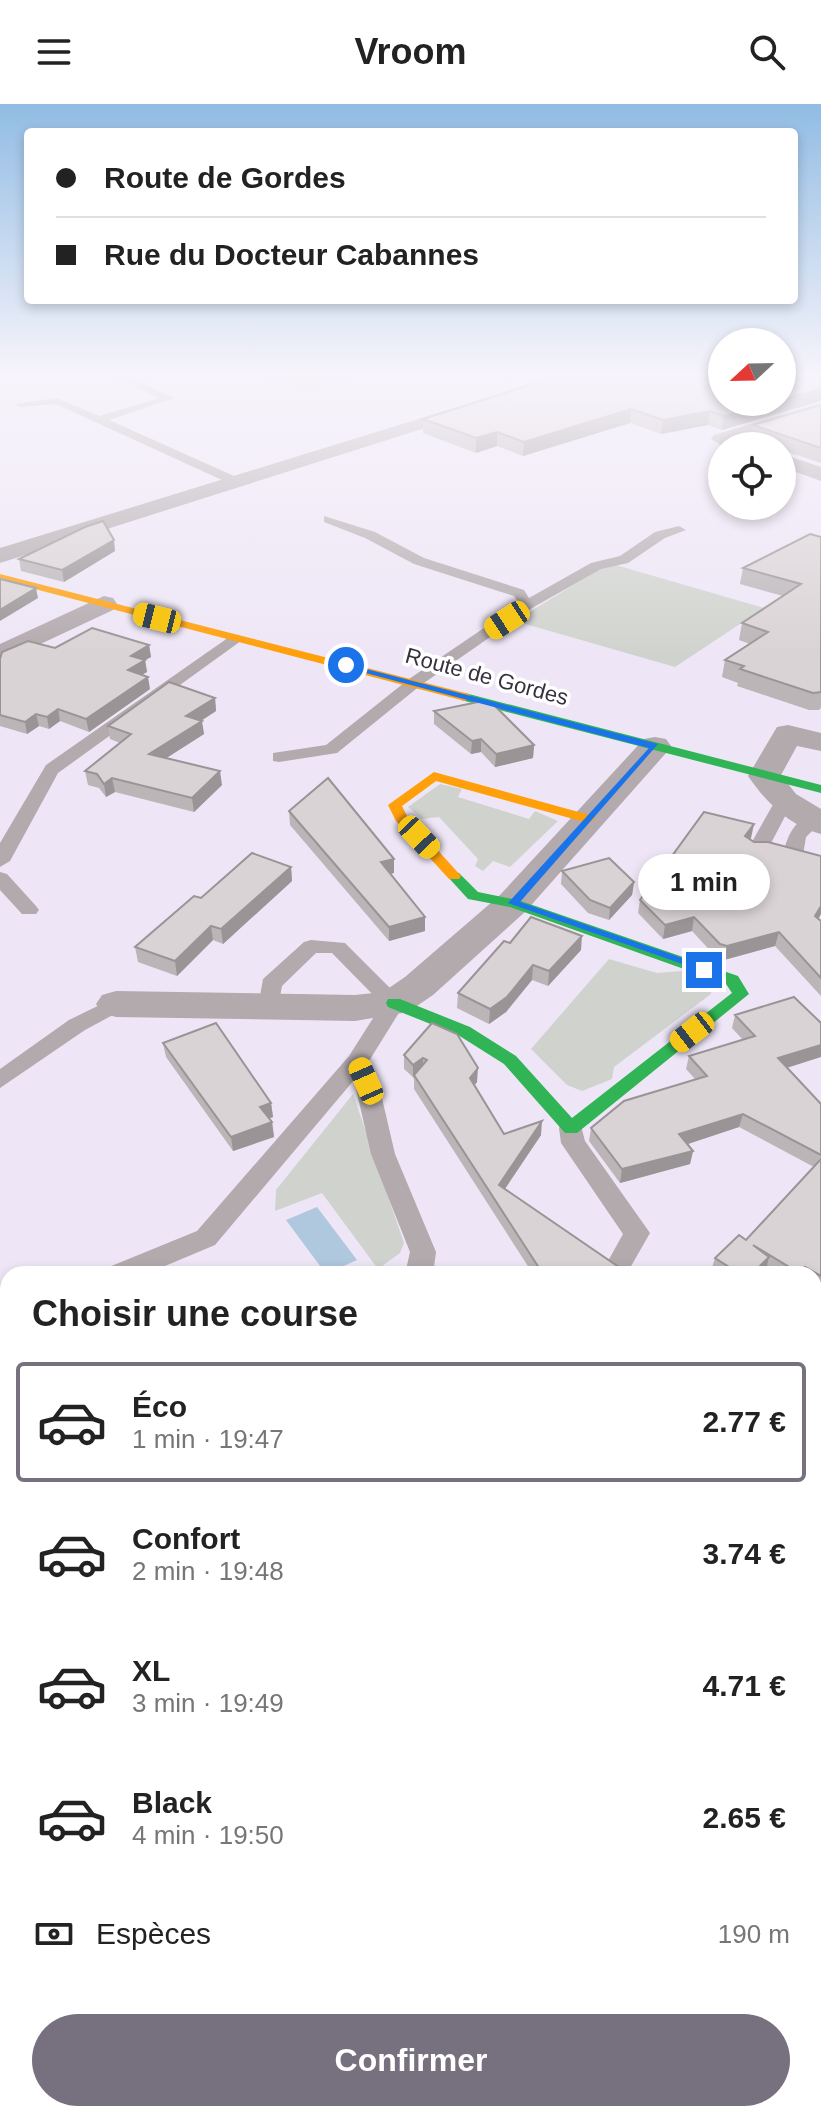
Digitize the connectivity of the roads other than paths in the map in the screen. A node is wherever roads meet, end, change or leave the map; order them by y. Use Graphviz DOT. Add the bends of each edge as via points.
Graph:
graph roads {
  1 [pos="203,466"];
  2 [pos="293,466"];
  3 [pos="799,466"];
  4 [pos="821,474"];
  5 [pos="239,483"];
  6 [pos="329,519"];
  7 [pos="679,530"];
  8 [pos="0,556"];
  9 [pos="0,577"];
  10 [pos="104,604"];
  11 [pos="527,605"];
  12 [pos="237,638"];
  13 [pos="0,655"];
  14 [pos="415,682"];
  15 [pos="821,742"];
  16 [pos="655,746"];
  17 [pos="279,757"];
  18 [pos="774,788"];
  19 [pos="819,802"];
  20 [pos="588,819"];
  21 [pos="758,849"];
  22 [pos="793,855"];
  23 [pos="0,861"];
  24 [pos="0,878"];
  25 [pos="513,903"];
  26 [pos="29,910"];
  27 [pos="394,1003"];
  28 [pos="116,1004"];
  29 [pos="269,1007"];
  30 [pos="357,1061"];
  31 [pos="0,1080"];
  32 [pos="571,1128"];
  33 [pos="621,1261"];
  34 [pos="138,1266"];
  35 [pos="420,1266"];
  1 -- 5 [label="lane"];
  2 -- 5 [label="street"];
  3 -- 4 [label="street"];
  5 -- 8 [label="street"];
  6 -- 11 [label="lane" via="419,561 519,593"];
  7 -- 11 [label="lane" via="660,535 623,560 596,566"];
  9 -- 10 [label="street, Route de Gordes"];
  10 -- 12 [label="street, Route de Gordes"];
  10 -- 13 [label="street"];
  11 -- 14 [label="lane"];
  12 -- 14 [label="street, Route de Gordes"];
  12 -- 23 [label="lane" via="52,769"];
  14 -- 16 [label="street, Route de Gordes"];
  14 -- 17 [label="lane" via="331,749"];
  15 -- 18 [label="street" via="788,734"];
  16 -- 18 [label="street, Route de Gordes"];
  16 -- 20 [label="street"];
  18 -- 19 [label="street"];
  18 -- 21 [label="lane"];
  19 -- 22 [label="lane" via="797,835"];
  20 -- 25 [label="street"];
  20 -- 25 [label="street" via="434,776 395,805 473,896"];
  24 -- 26 [label="lane"];
  25 -- 27 [label="street"];
  25 -- 32 [label="street" via="732,980 741,994"];
  27 -- 29 [label="street"];
  27 -- 29 [label="lane" via="338,947 311,946 271,984"];
  27 -- 30 [label="lane"];
  27 -- 32 [label="street" via="464,1031 510,1060"];
  28 -- 29 [label="street"];
  28 -- 31 [label="lane"];
  30 -- 34 [label="lane" via="206,1238"];
  30 -- 35 [label="lane" via="383,1154 423,1252"];
  32 -- 33 [label="lane" via="573,1143 637,1233"];
}
